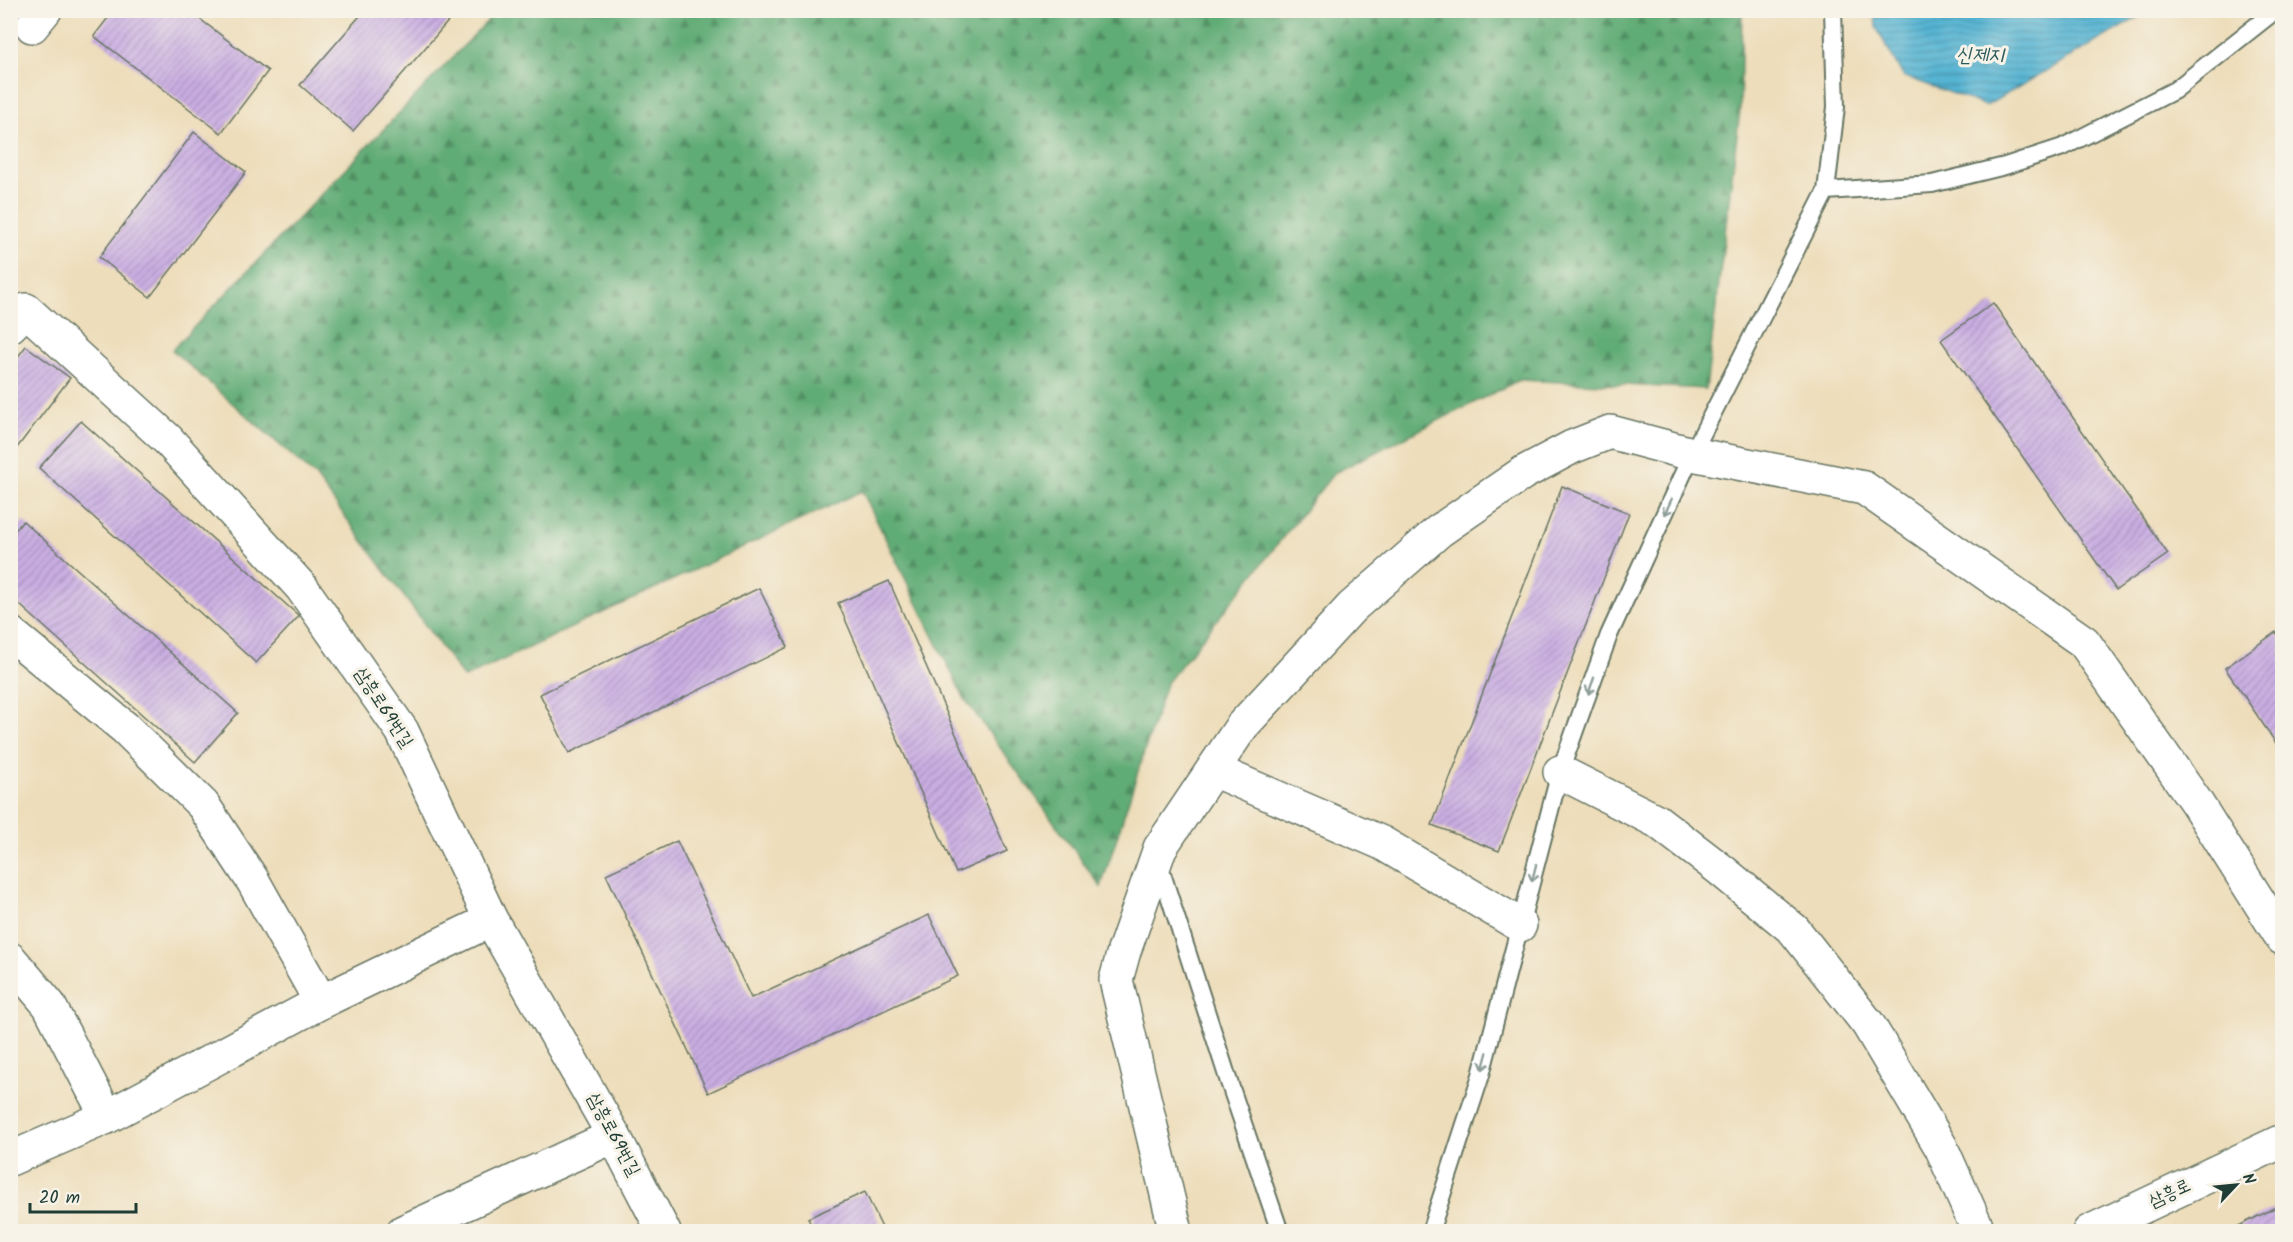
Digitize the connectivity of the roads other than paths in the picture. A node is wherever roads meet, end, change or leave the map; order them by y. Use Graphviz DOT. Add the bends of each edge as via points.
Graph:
graph roads {
  1 [pos="1833,10"];
  2 [pos="2276,10"];
  3 [pos="1826,191"];
  4 [pos="10,326"];
  5 [pos="1692,454"];
  6 [pos="10,633"];
  7 [pos="1213,770"];
  8 [pos="1560,772"];
  9 [pos="1157,858"];
  10 [pos="491,920"];
  11 [pos="1520,925"];
  12 [pos="2283,938"];
  13 [pos="10,959"];
  14 [pos="321,1002"];
  15 [pos="107,1117"];
  16 [pos="614,1136"];
  17 [pos="2283,1141"];
  18 [pos="10,1159"];
  19 [pos="403,1232"];
  20 [pos="664,1232"];
  21 [pos="1176,1232"];
  22 [pos="1280,1232"];
  23 [pos="1430,1232"];
  24 [pos="1979,1232"];
  25 [pos="2090,1232"];
  1 -- 3 [label="lane" via="1836,107"];
  2 -- 3 [label="lane" via="2175,90 2063,147 1932,184"];
  3 -- 5 [label="lane"];
  4 -- 10 [label="street, 삼흥로69번길" via="26,310 168,440 302,588 402,731"];
  5 -- 7 [label="street" via="1610,432 1523,473 1438,531 1352,607 1242,726"];
  5 -- 8 [label="lane, one-way" via="1609,634"];
  5 -- 12 [label="street" via="1864,488 2084,642 2196,802"];
  6 -- 14 [label="street" via="125,728 203,805 253,881"];
  7 -- 9 [label="street"];
  7 -- 11 [label="street" via="1382,843"];
  8 -- 11 [label="lane, one-way"];
  8 -- 24 [label="street" via="1657,821 1794,930 1868,1024 1941,1147"];
  9 -- 21 [label="street" via="1116,980"];
  9 -- 22 [label="lane"];
  10 -- 14 [label="street"];
  10 -- 16 [label="street, 삼흥로69번길"];
  11 -- 23 [label="lane, one-way" via="1481,1075"];
  13 -- 15 [label="street" via="49,1005"];
  14 -- 15 [label="street"];
  15 -- 18 [label="street"];
  16 -- 19 [label="street"];
  16 -- 20 [label="street, 삼흥로69번길"];
  17 -- 25 [label="street, 삼흥로"];
}
